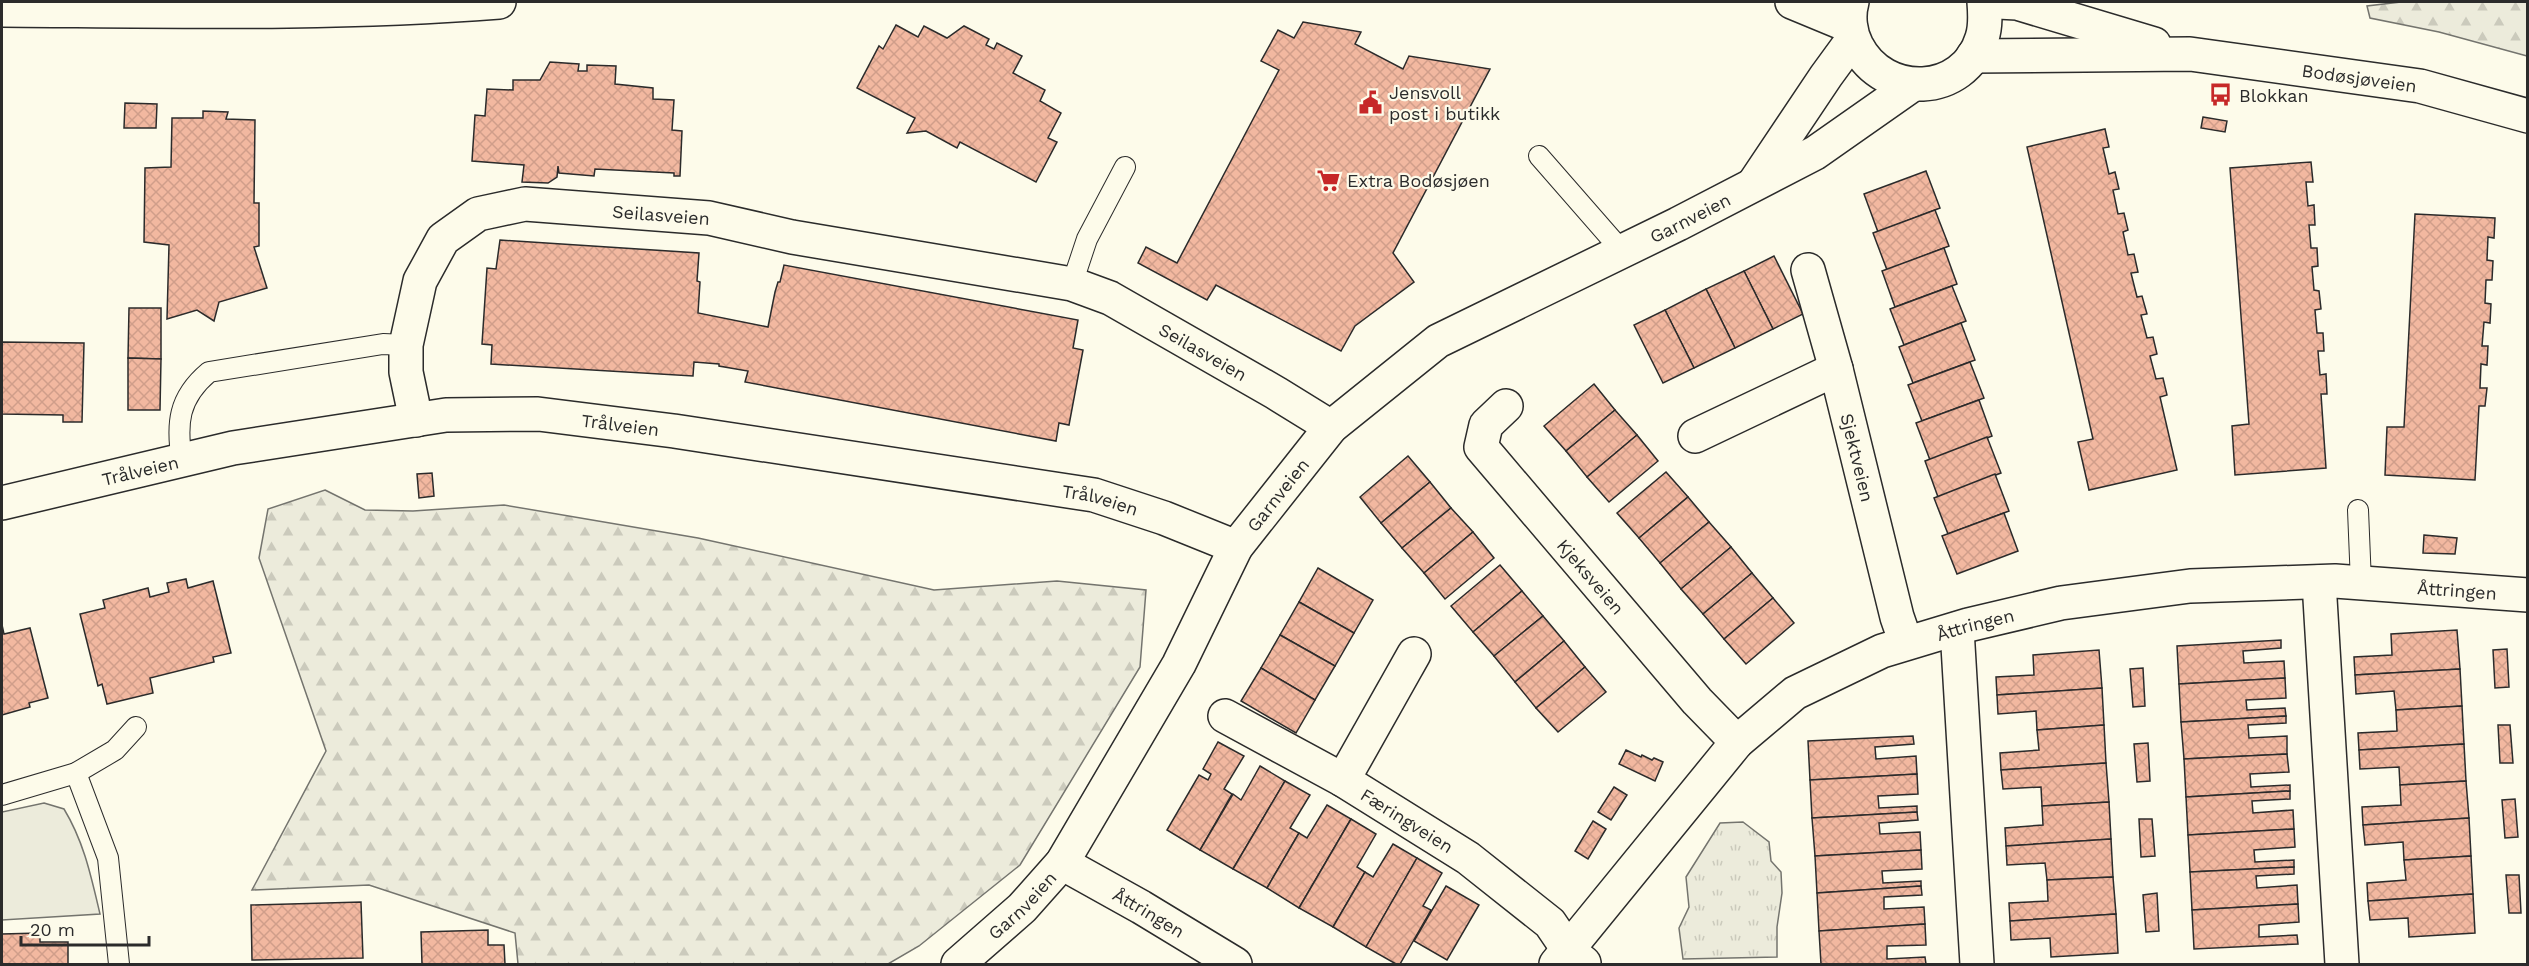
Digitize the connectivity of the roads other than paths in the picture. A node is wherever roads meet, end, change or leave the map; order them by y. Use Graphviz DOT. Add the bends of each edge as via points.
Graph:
graph roads {
  1 [pos="499,2"];
  2 [pos="1792,2"];
  3 [pos="1984,2"];
  4 [pos="1998,2"];
  5 [pos="2,10"];
  6 [pos="1852,22"];
  7 [pos="2190,54"];
  8 [pos="1973,56"];
  9 [pos="1912,85"];
  10 [pos="2528,116"];
  11 [pos="1539,156"];
  12 [pos="1125,167"];
  13 [pos="1753,186"];
  14 [pos="1623,251"];
  15 [pos="1808,270"];
  16 [pos="1072,285"];
  17 [pos="406,345"];
  18 [pos="1836,369"];
  19 [pos="1506,406"];
  20 [pos="416,420"];
  21 [pos="1331,427"];
  22 [pos="1695,436"];
  23 [pos="182,461"];
  24 [pos="2,503"];
  25 [pos="2358,510"];
  26 [pos="1236,547"];
  27 [pos="2319,582"];
  28 [pos="2361,583"];
  29 [pos="2528,595"];
  30 [pos="1957,629"];
  31 [pos="1906,644"];
  32 [pos="1414,654"];
  33 [pos="1225,716"];
  34 [pos="136,727"];
  35 [pos="1737,742"];
  36 [pos="76,773"];
  37 [pos="1343,780"];
  38 [pos="2,795"];
  39 [pos="1062,863"];
  40 [pos="1570,960"];
  41 [pos="119,964"];
  42 [pos="958,964"];
  43 [pos="1235,964"];
  44 [pos="1977,964"];
  45 [pos="2342,964"];
  1 -- 5 [label="street" via="262,13"];
  2 -- 6 [label="street"];
  3 -- 8 [label="street" via="1986,20"];
  4 -- 7 [label="street, Bodøsjøveien" via="2017,3"];
  6 -- 9 [label="street" via="1863,57 1876,71 1893,81"];
  6 -- 13 [label="street, Garnveien" via="1826,76"];
  7 -- 8 [label="street, Bodøsjøveien"];
  7 -- 10 [label="street, Bodøsjøveien" via="2420,86"];
  8 -- 9 [label="street" via="1957,73 1936,82"];
  9 -- 13 [label="street, Garnveien" via="1815,153"];
  11 -- 14 [label="lane"];
  12 -- 16 [label="lane" via="1087,239"];
  13 -- 14 [label="street, Garnveien"];
  14 -- 21 [label="street, Garnveien" via="1438,341"];
  15 -- 18 [label="street, Sjektveien"];
  16 -- 17 [label="street, Seilasveien" via="792,237 709,218 525,204 478,214 443,239 420,281"];
  16 -- 21 [label="street, Seilasveien" via="1110,298"];
  17 -- 20 [label="street, Seilasveien" via="406,372"];
  17 -- 23 [label="lane" via="383,344 208,372 197,382 182,410 177,431"];
  18 -- 22 [label="street"];
  18 -- 31 [label="street, Sjektveien"];
  19 -- 35 [label="street, Kjeksveien" via="1486,425 1481,447 1697,701"];
  20 -- 23 [label="street, Trålveien" via="233,448"];
  20 -- 26 [label="street, Trålveien" via="446,415 538,414 674,430 1094,495"];
  21 -- 26 [label="street, Garnveien"];
  23 -- 24 [label="street, Trålveien"];
  25 -- 28 [label="lane"];
  26 -- 39 [label="street, Garnveien" via="1179,664"];
  27 -- 28 [label="street, Åttringen"];
  27 -- 30 [label="street, Åttringen" via="2190,586 2143,592 2061,603"];
  27 -- 45 [label="street"];
  28 -- 29 [label="street, Åttringen"];
  30 -- 31 [label="street, Åttringen"];
  30 -- 44 [label="street"];
  31 -- 35 [label="street, Åttringen" via="1882,651 1795,693"];
  32 -- 37 [label="street"];
  33 -- 37 [label="street, Færingveien"];
  34 -- 36 [label="lane" via="115,750"];
  35 -- 40 [label="street, Åttringen" via="1597,911"];
  36 -- 38 [label="lane"];
  36 -- 41 [label="lane" via="108,858"];
  37 -- 40 [label="street, Færingveien" via="1468,858 1550,923"];
  39 -- 42 [label="street, Garnveien" via="1022,908"];
  39 -- 43 [label="street, Åttringen"];
}
